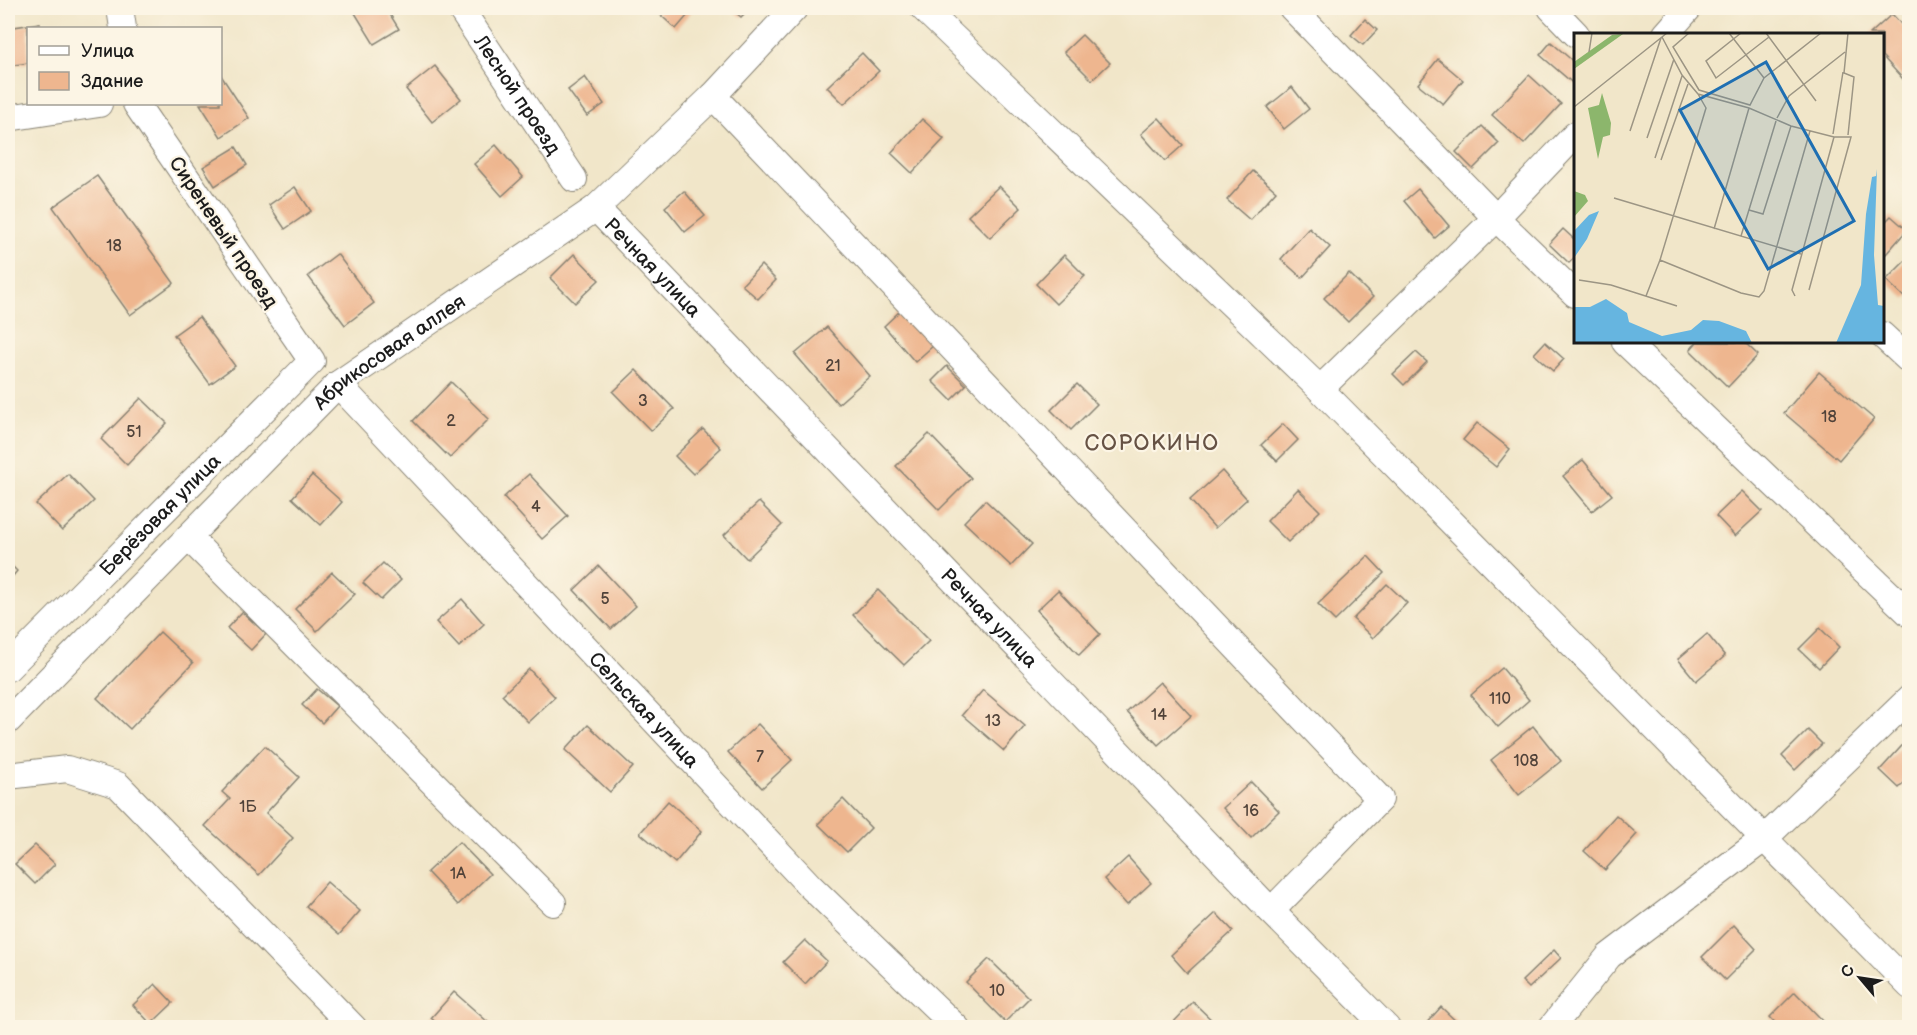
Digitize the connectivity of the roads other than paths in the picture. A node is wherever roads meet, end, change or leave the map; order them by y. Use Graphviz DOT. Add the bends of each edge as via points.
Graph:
graph roads {
  1 [pos="120,8"];
  2 [pos="460,8"];
  3 [pos="795,8"];
  4 [pos="923,8"];
  5 [pos="1292,8"];
  6 [pos="1551,8"];
  7 [pos="1689,8"];
  8 [pos="123,27"];
  9 [pos="1575,33"];
  10 [pos="1667,33"];
  11 [pos="713,96"];
  12 [pos="92,105"];
  13 [pos="137,105"];
  14 [pos="8,118"];
  15 [pos="1574,136"];
  16 [pos="574,179"];
  17 [pos="596,208"];
  18 [pos="1496,218"];
  19 [pos="1574,293"];
  20 [pos="1884,337"];
  21 [pos="1627,344"];
  22 [pos="312,361"];
  23 [pos="1910,361"];
  24 [pos="338,384"];
  25 [pos="1320,389"];
  26 [pos="188,537"];
  27 [pos="1910,614"];
  28 [pos="12,656"];
  29 [pos="1910,698"];
  30 [pos="8,721"];
  31 [pos="8,776"];
  32 [pos="1765,838"];
  33 [pos="554,903"];
  34 [pos="1271,910"];
  35 [pos="1910,986"];
  36 [pos="354,1028"];
  37 [pos="957,1028"];
  38 [pos="1386,1028"];
  39 [pos="1551,1028"];
  1 -- 8 [label="street"];
  2 -- 16 [label="street, Лесной проезд"];
  3 -- 11 [label="street, Абрикосовая аллея"];
  4 -- 25 [label="street"];
  5 -- 18 [label="street"];
  6 -- 9 [label="street"];
  7 -- 10 [label="street"];
  11 -- 17 [label="street, Абрикосовая аллея"];
  11 -- 34 [label="street" via="1380,799"];
  12 -- 14 [label="street"];
  13 -- 22 [label="street, Сиреневый проезд"];
  15 -- 18 [label="street"];
  17 -- 24 [label="street, Абрикосовая аллея"];
  17 -- 34 [label="street, Речная улица"];
  18 -- 19 [label="street"];
  18 -- 25 [label="street"];
  20 -- 23 [label="street"];
  21 -- 27 [label="street"];
  22 -- 28 [label="street, Берёзовая улица"];
  24 -- 26 [label="street, Абрикосовая аллея"];
  24 -- 37 [label="street, Сельская улица" via="810,886"];
  25 -- 32 [label="street"];
  26 -- 30 [label="street, Абрикосовая аллея"];
  26 -- 33 [label="street"];
  29 -- 32 [label="street"];
  31 -- 36 [label="street" via="67,769 118,786"];
  32 -- 35 [label="street"];
  32 -- 39 [label="street" via="1609,956"];
  34 -- 38 [label="street, Речная улица"];
}
